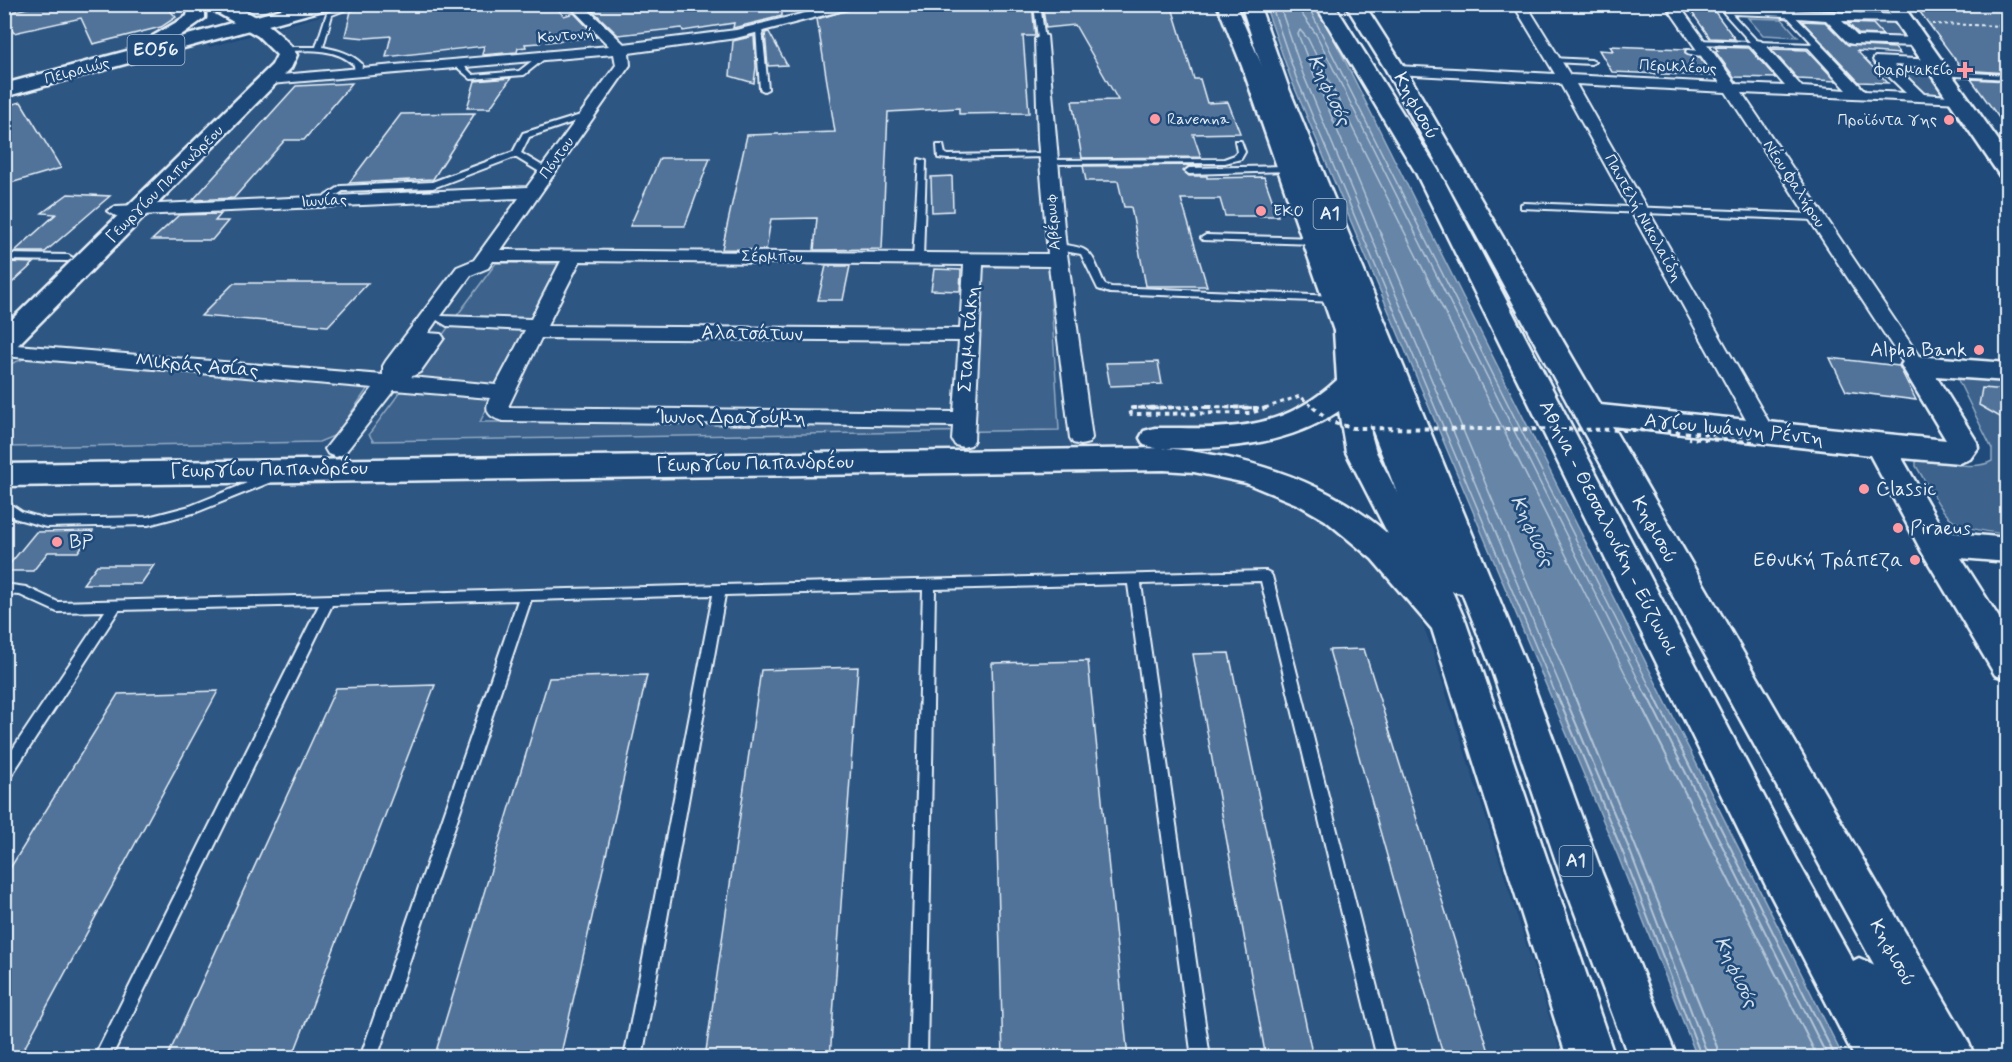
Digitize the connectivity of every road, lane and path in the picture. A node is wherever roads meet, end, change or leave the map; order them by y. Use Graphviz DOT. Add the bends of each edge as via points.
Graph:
graph roads {
  1 [pos="11,4"];
  2 [pos="294,4"];
  3 [pos="323,4"];
  4 [pos="357,4"];
  5 [pos="574,4"];
  6 [pos="861,4"];
  7 [pos="1037,4"];
  8 [pos="1226,4"];
  9 [pos="1240,4"];
  10 [pos="1250,4"];
  11 [pos="1324,4"];
  12 [pos="1354,4"];
  13 [pos="1519,4"];
  14 [pos="1671,4"];
  15 [pos="4,6"];
  16 [pos="198,6"];
  17 [pos="1783,9"];
  18 [pos="1830,16"];
  19 [pos="1899,16"];
  20 [pos="238,24"];
  21 [pos="2007,26"];
  22 [pos="759,29"];
  23 [pos="1042,39"];
  24 [pos="155,42"];
  25 [pos="1917,42"];
  26 [pos="1756,44"];
  27 [pos="1814,46"];
  28 [pos="319,48"];
  29 [pos="621,49"];
  30 [pos="1698,49"];
  31 [pos="285,50"];
  32 [pos="1554,60"];
  33 [pos="1591,62"];
  34 [pos="1252,66"];
  35 [pos="1935,68"];
  36 [pos="1396,70"];
  37 [pos="358,72"];
  38 [pos="2007,77"];
  39 [pos="1565,78"];
  40 [pos="270,80"];
  41 [pos="4,83"];
  42 [pos="765,88"];
  43 [pos="1731,88"];
  44 [pos="4,91"];
  45 [pos="1798,92"];
  46 [pos="1408,93"];
  47 [pos="1861,95"];
  48 [pos="1920,98"];
  49 [pos="1957,100"];
  50 [pos="587,116"];
  51 [pos="1238,143"];
  52 [pos="940,147"];
  53 [pos="516,154"];
  54 [pos="1048,159"];
  55 [pos="922,161"];
  56 [pos="1287,169"];
  57 [pos="1189,171"];
  58 [pos="2007,171"];
  59 [pos="546,172"];
  60 [pos="1428,173"];
  61 [pos="532,192"];
  62 [pos="320,202"];
  63 [pos="1524,206"];
  64 [pos="1638,210"];
  65 [pos="127,211"];
  66 [pos="1815,217"];
  67 [pos="1206,238"];
  68 [pos="1314,242"];
  69 [pos="1056,254"];
  70 [pos="573,256"];
  71 [pos="4,257"];
  72 [pos="68,258"];
  73 [pos="484,259"];
  74 [pos="918,259"];
  75 [pos="975,259"];
  76 [pos="1336,299"];
  77 [pos="447,320"];
  78 [pos="5,325"];
  79 [pos="536,329"];
  80 [pos="1348,331"];
  81 [pos="969,335"];
  82 [pos="4,350"];
  83 [pos="1916,365"];
  84 [pos="2007,372"];
  85 [pos="391,379"];
  86 [pos="1353,382"];
  87 [pos="501,402"];
  88 [pos="1208,407"];
  89 [pos="1589,414"];
  90 [pos="964,429"];
  91 [pos="1764,433"];
  92 [pos="1081,438"];
  93 [pos="1688,438"];
  94 [pos="1880,446"];
  95 [pos="336,449"];
  96 [pos="4,454"];
  97 [pos="288,470"];
  98 [pos="4,476"];
  99 [pos="4,504"];
  100 [pos="1934,543"];
  101 [pos="2007,550"];
  102 [pos="1134,579"];
  103 [pos="929,585"];
  104 [pos="4,589"];
  105 [pos="720,590"];
  106 [pos="526,595"];
  107 [pos="328,600"];
  108 [pos="116,605"];
  109 [pos="1448,623"];
  110 [pos="1507,662"];
  111 [pos="2007,664"];
  112 [pos="4,775"];
  113 [pos="1781,872"];
  114 [pos="102,1058"];
  115 [pos="369,1058"];
  116 [pos="633,1058"];
  117 [pos="918,1058"];
  118 [pos="1201,1058"];
  119 [pos="1386,1058"];
  120 [pos="1591,1058"];
  121 [pos="1653,1058"];
  122 [pos="1881,1058"];
  123 [pos="1914,1058"];
  124 [pos="1951,1058"];
  1 -- 15 [label="street"];
  2 -- 20 [label="main road, Πειραιώς / ΕΟ56"];
  3 -- 20 [label="main road, Πειραιώς / ΕΟ56"];
  4 -- 28 [label="lane" via="329,14"];
  5 -- 29 [label="street"];
  6 -- 22 [label="street, Κοντονή"];
  7 -- 23 [label="lane, Αβέρωφ"];
  8 -- 34 [label="main road"];
  9 -- 34 [label="main road"];
  10 -- 110 [label="main road, Α1" via="1279,89"];
  11 -- 60 [label="main road, Αθήνα - Θεσσαλονίκη - Εύζωνοι"];
  12 -- 36 [label="main road, Κηφισού"];
  13 -- 32 [label="street, Παντελή Νικολαΐδη"];
  14 -- 30 [label="street, Νέου Φαλήρου"];
  16 -- 20 [label="main road"];
  16 -- 24 [label="main road" via="191,23"];
  17 -- 18 [label="street"];
  17 -- 26 [label="lane" via="1726,12"];
  17 -- 27 [label="lane" via="1819,46"];
  18 -- 19 [label="street"];
  18 -- 25 [label="street" via="1852,40"];
  19 -- 21 [label="path"];
  19 -- 25 [label="main road"];
  20 -- 24 [label="main road, Πειραιώς / ΕΟ56"];
  20 -- 31 [label="main road"];
  20 -- 44 [label="main road, Πειραιώς / ΕΟ56"];
  20 -- 65 [label="main road, Γεωργίου Παπανδρεου" via="267,56 264,69"];
  22 -- 29 [label="street, Κοντονή"];
  22 -- 42 [label="lane"];
  23 -- 54 [label="street, Αβέρωφ"];
  24 -- 41 [label="main road, Πειραιώς / ΕΟ56"];
  25 -- 35 [label="main road"];
  26 -- 27 [label="lane"];
  26 -- 30 [label="lane"];
  26 -- 45 [label="street"];
  27 -- 47 [label="street"];
  28 -- 31 [label="lane"];
  28 -- 37 [label="lane" via="353,58"];
  29 -- 37 [label="street, Κοντονή"];
  29 -- 50 [label="street, Πόντου" via="623,65"];
  30 -- 43 [label="street, Νέου Φαλήρου"];
  31 -- 40 [label="main road, Γεωργίου Παπανδρεου" via="286,60"];
  32 -- 33 [label="lane"];
  32 -- 39 [label="street, Παντελή Νικολαΐδη"];
  34 -- 56 [label="main road"];
  35 -- 38 [label="lane"];
  35 -- 48 [label="street" via="1880,60"];
  35 -- 49 [label="main road"];
  36 -- 39 [label="street, Περικλέους"];
  36 -- 46 [label="main road, Κηφισού"];
  37 -- 40 [label="street, Κοντονή"];
  39 -- 43 [label="street, Περικλέους"];
  39 -- 64 [label="street, Παντελή Νικολαΐδη"];
  40 -- 65 [label="main road, Γεωργίου Παπανδρεου"];
  43 -- 45 [label="street, Περικλέους"];
  43 -- 66 [label="street, Νέου Φαλήρου"];
  45 -- 47 [label="street, Περικλέους"];
  46 -- 60 [label="main road"];
  46 -- 89 [label="main road, Κηφισού"];
  47 -- 48 [label="street, Περικλέους"];
  48 -- 49 [label="street, Περικλέους"];
  49 -- 58 [label="main road"];
  50 -- 53 [label="lane" via="526,135"];
  50 -- 59 [label="street, Πόντου"];
  51 -- 54 [label="lane" via="1238,157 1225,161"];
  52 -- 54 [label="lane" via="941,156 948,157"];
  53 -- 59 [label="lane"];
  53 -- 62 [label="lane" via="433,184 341,189"];
  54 -- 69 [label="street, Αβέρωφ"];
  55 -- 74 [label="lane"];
  56 -- 57 [label="lane"];
  56 -- 68 [label="main road"];
  59 -- 61 [label="street, Πόντου"];
  60 -- 113 [label="main road, Αθήνα - Θεσσαλονίκη - Εύζωνοι"];
  61 -- 62 [label="street, Ιωνίας"];
  61 -- 73 [label="street, Πόντου"];
  62 -- 65 [label="street, Ιωνίας"];
  63 -- 64 [label="lane"];
  64 -- 66 [label="lane"];
  64 -- 91 [label="street, Παντελή Νικολαΐδη"];
  65 -- 72 [label="main road, Γεωργίου Παπανδρεου"];
  65 -- 78 [label="main road, Γεωργίου Παπανδρεου"];
  66 -- 83 [label="street, Νέου Φαλήρου"];
  67 -- 68 [label="lane"];
  68 -- 76 [label="main road"];
  69 -- 75 [label="street, Σέρμπου"];
  69 -- 76 [label="lane" via="1084,250 1091,256 1101,287 1110,290"];
  69 -- 92 [label="street, Αβέρωφ"];
  70 -- 73 [label="street, Σέρμπου"];
  70 -- 74 [label="street, Σέρμπου"];
  70 -- 79 [label="street"];
  71 -- 72 [label="lane"];
  72 -- 78 [label="main road, Γεωργίου Παπανδρεου"];
  73 -- 77 [label="street, Πόντου" via="483,272"];
  73 -- 85 [label="street, Πόντου" via="464,271 393,366"];
  74 -- 75 [label="street, Σέρμπου"];
  75 -- 81 [label="street, Σταματάκη"];
  76 -- 80 [label="main road"];
  77 -- 79 [label="street, Αλατσάτων"];
  77 -- 85 [label="street, Πόντου" via="413,367"];
  79 -- 81 [label="street, Αλατσάτων"];
  79 -- 87 [label="street"];
  80 -- 86 [label="main road"];
  80 -- 110 [label="main road" via="1430,534"];
  81 -- 90 [label="street, Σταματάκη"];
  82 -- 85 [label="street, Μικράς Ασίας"];
  83 -- 84 [label="main road"];
  83 -- 94 [label="main road, Αγίου Ιωάννη Ρέντη" via="1963,448 1950,453"];
  85 -- 87 [label="street, Μικράς Ασίας"];
  85 -- 95 [label="street, Πόντου"];
  86 -- 92 [label="main road, Γεωργίου Παπανδρέου" via="1325,409 1273,432 1215,438"];
  86 -- 109 [label="main road" via="1361,452 1390,511 1421,559"];
  87 -- 90 [label="street, Ίωνος Δραγούμη" via="511,416"];
  88 -- 93 [label="path, bridge" via="1130,408 1131,414 1250,413 1300,396 1331,422 1352,428 1636,430 1750,436 1753,442"];
  89 -- 91 [label="main road, Αγίου Ιωάννη Ρέντη"];
  89 -- 124 [label="main road, Κηφισού"];
  90 -- 92 [label="main road, Γεωργίου Παπανδρέου"];
  90 -- 95 [label="main road, Γεωργίου Παπανδρέου"];
  91 -- 94 [label="main road, Αγίου Ιωάννη Ρέντη"];
  94 -- 100 [label="main road"];
  95 -- 96 [label="main road, Γεωργίου Παπανδρέου"];
  97 -- 98 [label="main road, Γεωργίου Παπανδρέου"];
  97 -- 99 [label="lane" via="193,509 148,521 46,524 18,515"];
  97 -- 109 [label="main road, Γεωργίου Παπανδρέου" via="1193,460 1227,465 1270,479 1348,520 1383,550"];
  100 -- 101 [label="main road"];
  100 -- 111 [label="main road"];
  102 -- 103 [label="lane"];
  102 -- 118 [label="lane"];
  102 -- 119 [label="lane" via="1266,576"];
  103 -- 105 [label="lane"];
  103 -- 117 [label="lane"];
  104 -- 108 [label="lane" via="22,590 57,607"];
  105 -- 106 [label="lane"];
  105 -- 116 [label="lane"];
  106 -- 107 [label="lane"];
  106 -- 115 [label="lane"];
  107 -- 108 [label="lane"];
  107 -- 114 [label="lane"];
  108 -- 112 [label="lane"];
  109 -- 120 [label="main road"];
  110 -- 121 [label="main road, Α1" via="1581,873"];
  113 -- 122 [label="main road, Αθήνα - Θεσσαλονίκη - Εύζωνοι"];
  113 -- 123 [label="main road"];
}
